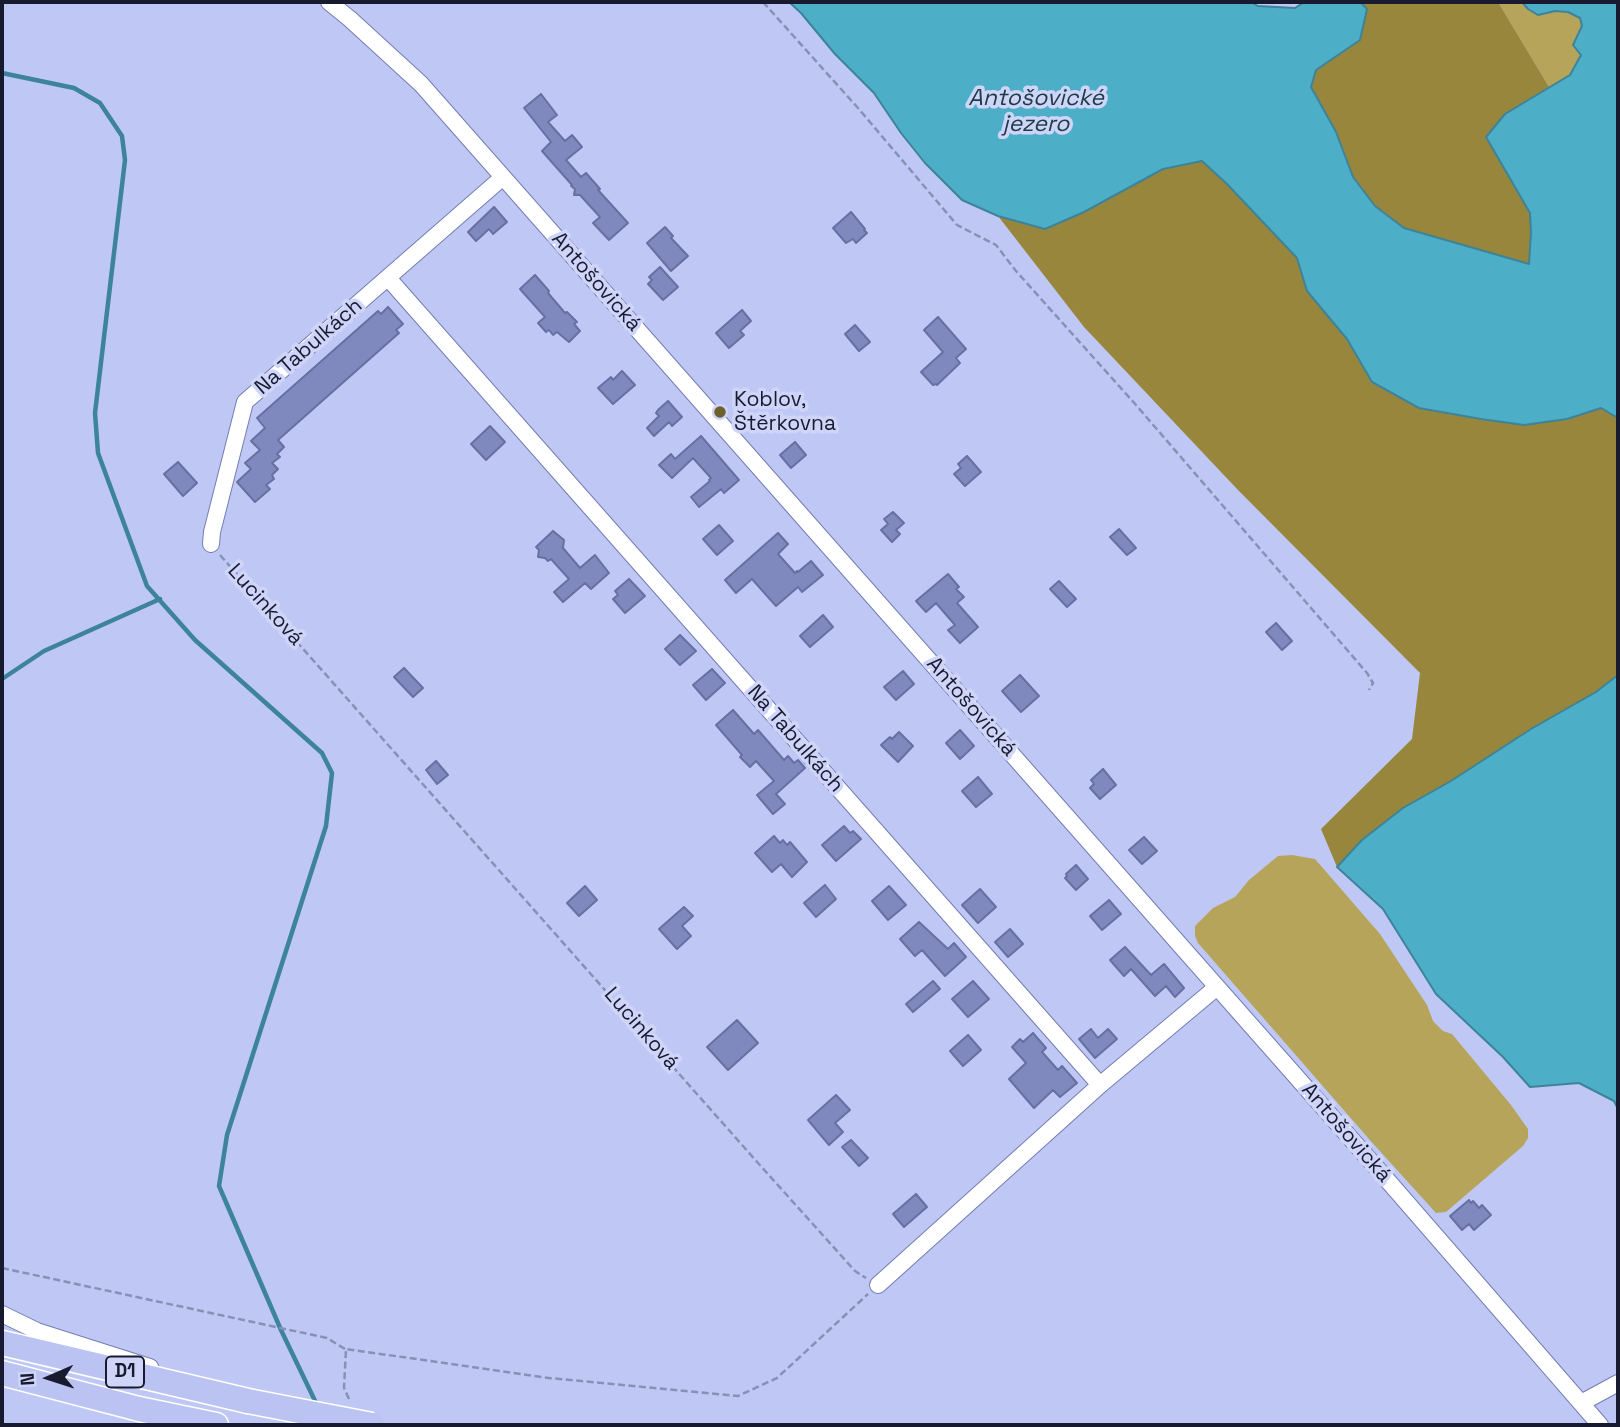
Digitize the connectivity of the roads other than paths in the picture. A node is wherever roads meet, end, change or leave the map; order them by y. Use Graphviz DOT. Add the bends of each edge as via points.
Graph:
graph roads {
  1 [pos="329,2"];
  2 [pos="503,177"];
  3 [pos="388,278"];
  4 [pos="211,544"];
  5 [pos="1217,987"];
  6 [pos="1100,1085"];
  7 [pos="878,1285"];
  8 [pos="2,1314"];
  9 [pos="2,1343"];
  10 [pos="2,1373"];
  11 [pos="1618,1383"];
  12 [pos="243,1400"];
  13 [pos="1581,1403"];
  14 [pos="216,1425"];
  15 [pos="372,1425"];
  16 [pos="1600,1425"];
  1 -- 2 [label="street, Antošovická" via="421,84"];
  2 -- 3 [label="street, Na Tabulkách"];
  2 -- 5 [label="street, Antošovická"];
  3 -- 4 [label="street, Na Tabulkách" via="245,402"];
  3 -- 6 [label="street, Na Tabulkách"];
  5 -- 6 [label="street"];
  5 -- 13 [label="street, Antošovická"];
  6 -- 7 [label="street"];
  8 -- 12 [label="street" via="37,1331"];
  9 -- 12 [label="highway, D1"];
  10 -- 14 [label="highway, D1"];
  11 -- 13 [label="street"];
  12 -- 15 [label="highway, D1, bridge"];
  13 -- 16 [label="street, Antošovická"];
}
